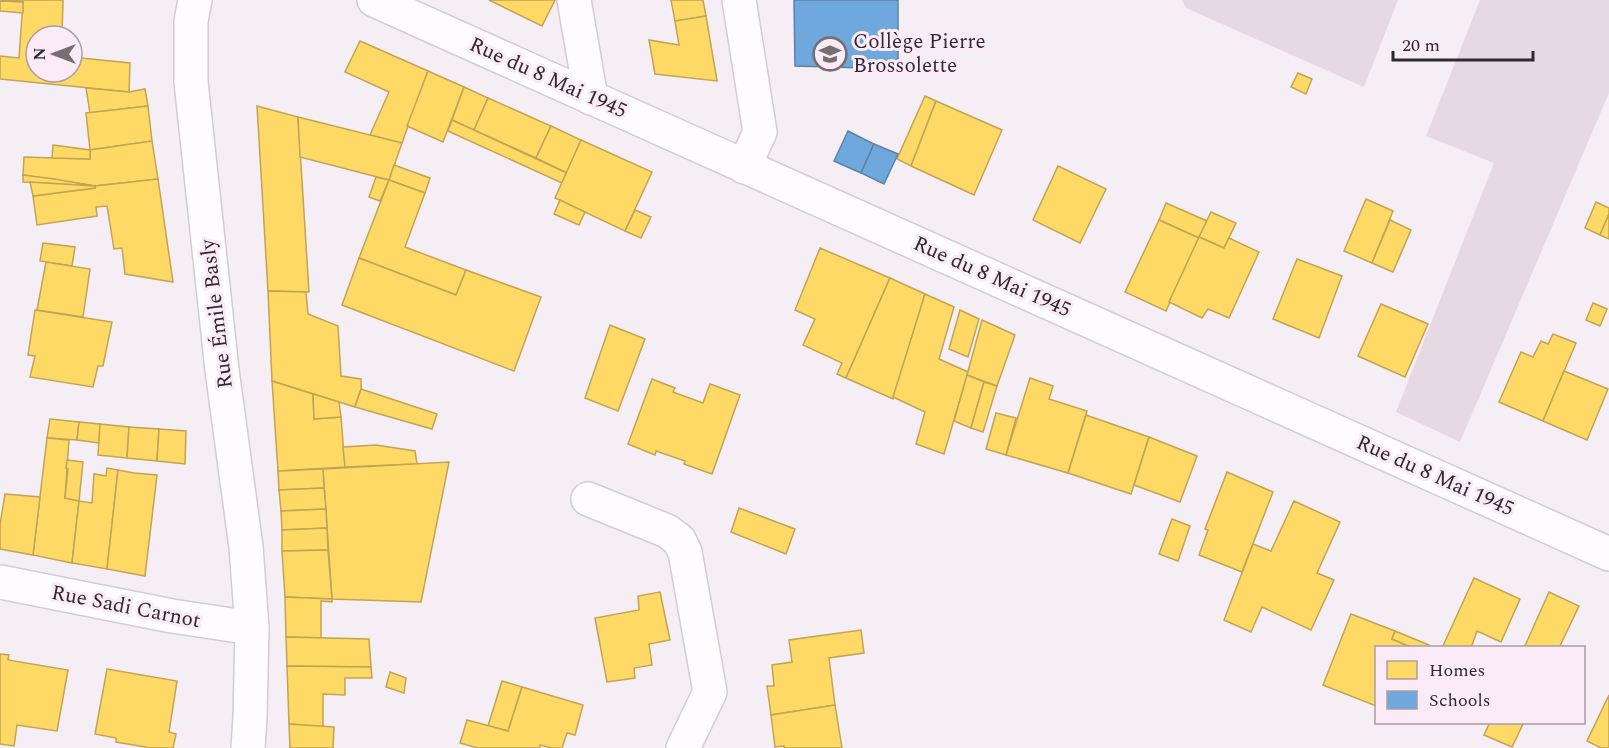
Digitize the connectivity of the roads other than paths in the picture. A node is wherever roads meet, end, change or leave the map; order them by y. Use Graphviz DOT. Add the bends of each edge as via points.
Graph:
graph roads {
  1 [pos="195,0"];
  2 [pos="374,0"];
  3 [pos="574,0"];
  4 [pos="739,0"];
  5 [pos="591,98"];
  6 [pos="744,167"];
  7 [pos="588,500"];
  8 [pos="1609,554"];
  9 [pos="0,582"];
  10 [pos="252,628"];
  11 [pos="248,748"];
  12 [pos="683,748"];
  1 -- 10 [label="street, Rue Émile Basly" via="190,82 246,547"];
  2 -- 5 [label="street, Rue du 8 Mai 1945"];
  3 -- 5 [label="street"];
  4 -- 6 [label="street" via="760,132"];
  5 -- 6 [label="street, Rue du 8 Mai 1945"];
  6 -- 8 [label="street, Rue du 8 Mai 1945"];
  7 -- 12 [label="street" via="667,531 679,540 685,552 710,692"];
  9 -- 10 [label="street, Rue Sadi Carnot"];
  10 -- 11 [label="street, Rue Émile Basly"];
}
